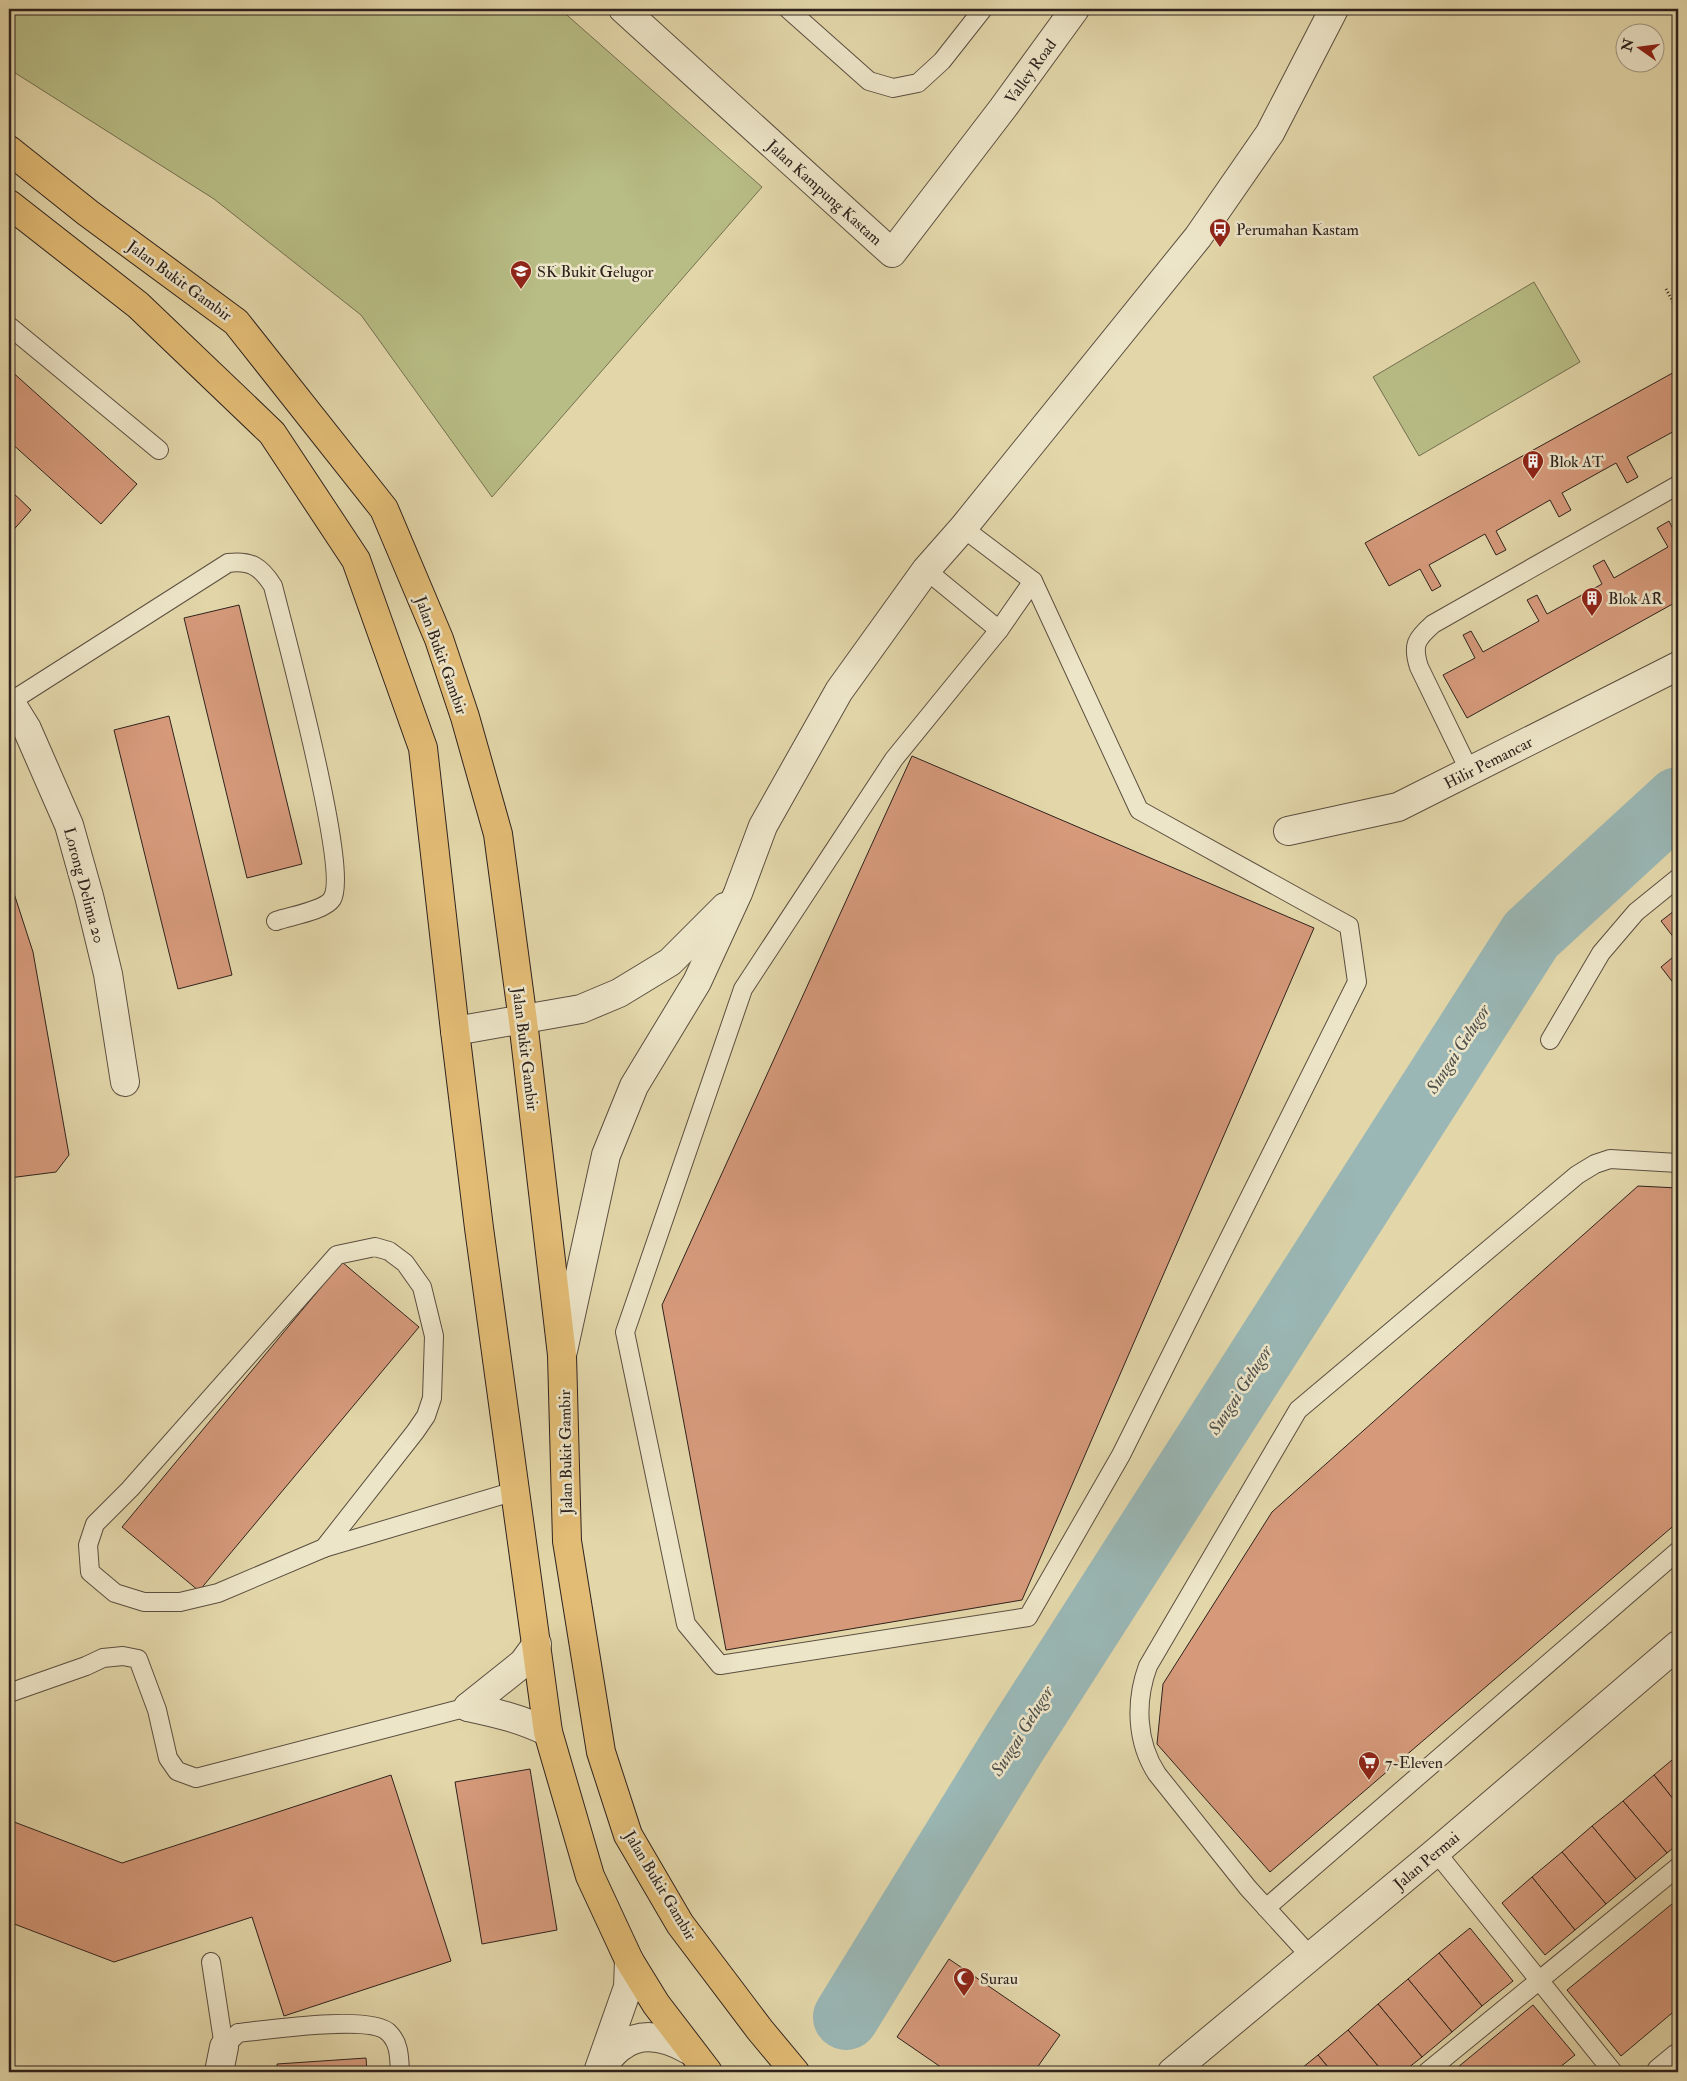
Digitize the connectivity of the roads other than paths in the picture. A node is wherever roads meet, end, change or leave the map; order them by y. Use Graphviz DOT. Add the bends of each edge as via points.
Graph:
graph roads {
  1 [pos="622,9"];
  2 [pos="788,9"];
  3 [pos="983,9"];
  4 [pos="1075,9"];
  5 [pos="1334,9"];
  6 [pos="1003,108"];
  7 [pos="9,150"];
  8 [pos="9,204"];
  9 [pos="9,326"];
  10 [pos="159,450"];
  11 [pos="1678,486"];
  12 [pos="963,528"];
  13 [pos="926,570"];
  14 [pos="1033,581"];
  15 [pos="999,630"];
  16 [pos="1678,666"];
  17 [pos="9,701"];
  18 [pos="1470,772"];
  19 [pos="1288,831"];
  20 [pos="1678,878"];
  21 [pos="738,893"];
  22 [pos="276,921"];
  23 [pos="523,1021"];
  24 [pos="455,1031"];
  25 [pos="1550,1040"];
  26 [pos="126,1082"];
  27 [pos="1678,1163"];
  28 [pos="562,1355"];
  29 [pos="515,1491"];
  30 [pos="324,1548"];
  31 [pos="1678,1551"];
  32 [pos="537,1644"];
  33 [pos="1678,1645"];
  34 [pos="9,1693"];
  35 [pos="468,1707"];
  36 [pos="548,1732"];
  37 [pos="1436,1852"];
  38 [pos="1678,1867"];
  39 [pos="1266,1908"];
  40 [pos="1310,1957"];
  41 [pos="629,1960"];
  42 [pos="211,1962"];
  43 [pos="1539,1980"];
  44 [pos="689,2050"];
  45 [pos="1678,2058"];
  46 [pos="222,2060"];
  47 [pos="599,2071"];
  48 [pos="400,2072"];
  49 [pos="708,2072"];
  50 [pos="795,2072"];
  51 [pos="1172,2072"];
  52 [pos="1426,2072"];
  53 [pos="1613,2072"];
  54 [pos="1661,2072"];
  1 -- 6 [label="street, Jalan Kampung Kastam" via="892,253"];
  2 -- 3 [label="lane" via="869,80 893,88 918,83 942,61"];
  4 -- 6 [label="street, Valley Road"];
  5 -- 12 [label="street" via="1270,133 1198,237"];
  7 -- 23 [label="main road, Jalan Bukit Gambir" via="88,213 236,322 384,509 438,640 465,717 498,834"];
  8 -- 24 [label="main road" via="138,305 272,432 356,560 423,748"];
  9 -- 10 [label="lane"];
  11 -- 18 [label="lane" via="1433,624 1419,636 1415,653 1420,667"];
  12 -- 13 [label="street"];
  12 -- 14 [label="lane"];
  13 -- 15 [label="lane"];
  13 -- 21 [label="street" via="839,691 763,826"];
  14 -- 15 [label="lane"];
  14 -- 15 [label="lane" via="1139,810 1349,926 1357,982 1121,1454 1028,1617 720,1665 686,1624 625,1332 744,989 894,759"];
  16 -- 18 [label="street, Hilir Pemancar"];
  17 -- 22 [label="lane" via="228,563 241,561 265,573 273,586 321,779 336,880 332,898 323,906"];
  17 -- 26 [label="street, Lorong Delima 20" via="27,729 69,825 108,974"];
  18 -- 19 [label="street, Hilir Pemancar" via="1398,807"];
  20 -- 25 [label="lane" via="1636,912 1601,953"];
  21 -- 23 [label="street" via="670,962 619,993 581,1009"];
  21 -- 28 [label="street" via="697,982 634,1086 606,1155"];
  23 -- 24 [label="street"];
  23 -- 28 [label="main road, Jalan Bukit Gambir"];
  24 -- 29 [label="main road"];
  27 -- 39 [label="lane" via="1610,1159 1578,1174 1298,1410 1148,1666 1140,1685 1139,1706 1147,1758"];
  28 -- 50 [label="main road, Jalan Bukit Gambir" via="567,1541 604,1761 628,1835 680,1924"];
  29 -- 30 [label="lane"];
  29 -- 32 [label="main road"];
  30 -- 30 [label="lane" via="218,1593 180,1602 144,1602 115,1593 90,1572 88,1545 95,1524 130,1489 337,1255 374,1247 389,1251 405,1263 422,1287 434,1336 432,1398 426,1416 415,1432"];
  31 -- 39 [label="lane"];
  32 -- 35 [label="street" via="523,1663"];
  32 -- 36 [label="main road"];
  33 -- 37 [label="street, Jalan Permai"];
  34 -- 35 [label="lane" via="103,1658 123,1656 138,1659 157,1710 168,1758 177,1770 196,1778"];
  35 -- 36 [label="street" via="516,1718"];
  36 -- 41 [label="main road" via="590,1876"];
  37 -- 40 [label="street, Jalan Permai"];
  37 -- 43 [label="lane"];
  38 -- 43 [label="lane"];
  39 -- 40 [label="lane"];
  40 -- 51 [label="street, Jalan Permai"];
  41 -- 44 [label="main road"];
  41 -- 47 [label="street" via="628,1987"];
  42 -- 46 [label="lane"];
  43 -- 52 [label="lane"];
  43 -- 53 [label="lane"];
  44 -- 47 [label="street" via="672,2040 653,2036 639,2038 622,2046"];
  44 -- 49 [label="main road"];
  45 -- 54 [label="street"];
  46 -- 48 [label="lane" via="238,2033 350,2023 376,2025 389,2032 398,2045"];
}
